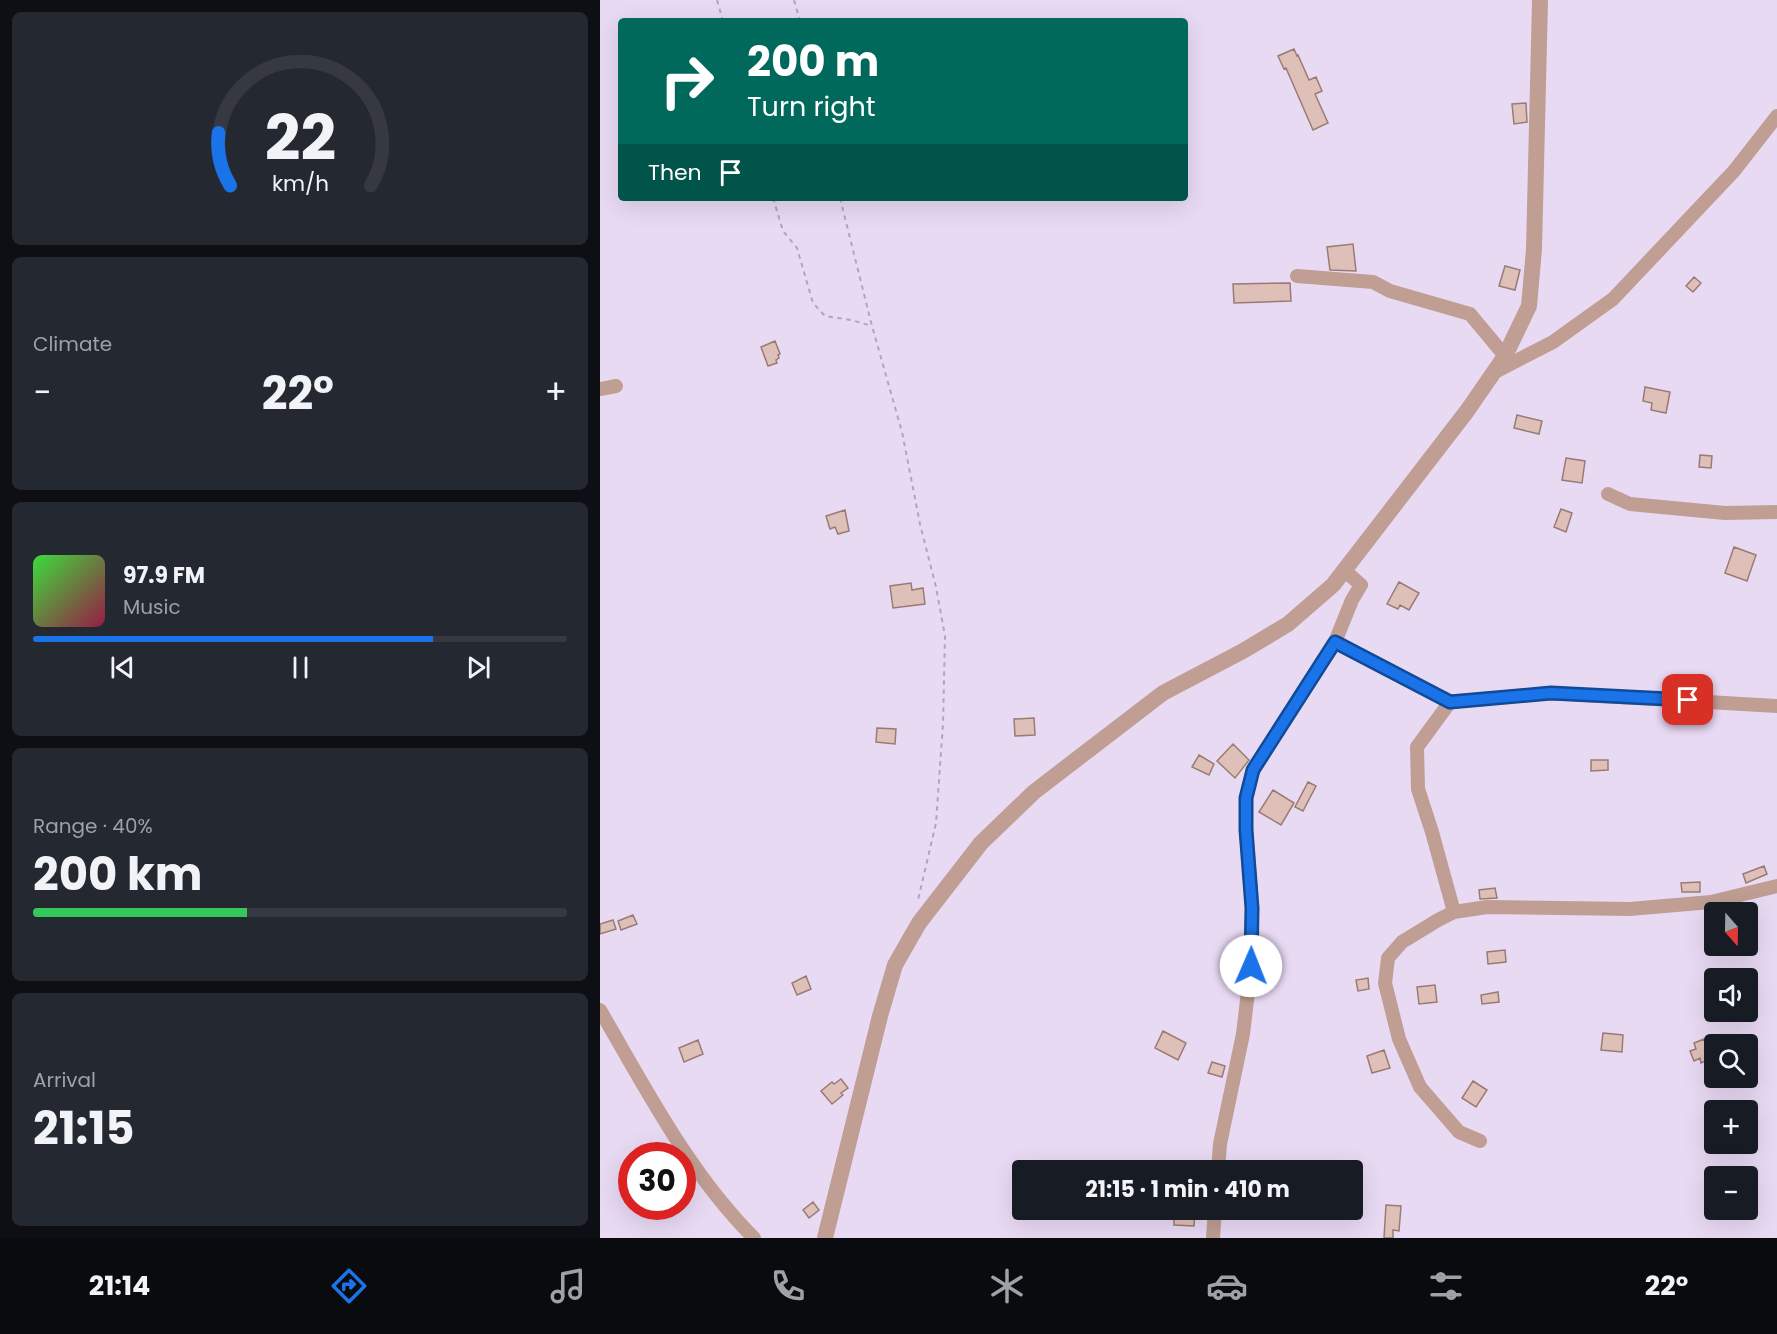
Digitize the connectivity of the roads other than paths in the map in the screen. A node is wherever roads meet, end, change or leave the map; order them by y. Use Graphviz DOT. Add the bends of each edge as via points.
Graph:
graph roads {
  1 [pos="1540,0"];
  2 [pos="1777,116"];
  3 [pos="1296,276"];
  4 [pos="1505,356"];
  5 [pos="1493,373"];
  6 [pos="616,386"];
  7 [pos="600,389"];
  8 [pos="1608,494"];
  9 [pos="1777,512"];
  10 [pos="1344,570"];
  11 [pos="1335,642"];
  12 [pos="1450,702"];
  13 [pos="1777,706"];
  14 [pos="1777,886"];
  15 [pos="1454,912"];
  16 [pos="600,1010"];
  17 [pos="1480,1142"];
  18 [pos="1219,1160"];
  19 [pos="1214,1220"];
  20 [pos="754,1238"];
  21 [pos="825,1238"];
  22 [pos="1213,1238"];
  1 -- 4 [label="street" via="1529,306"];
  2 -- 5 [label="street" via="1734,171 1613,299 1553,342"];
  3 -- 4 [label="street" via="1373,282 1390,291 1470,314"];
  4 -- 5 [label="street"];
  5 -- 10 [label="street"];
  6 -- 7 [label="street"];
  8 -- 9 [label="street" via="1630,504 1725,513"];
  10 -- 11 [label="street" via="1361,585"];
  10 -- 21 [label="street" via="1333,585 1288,624 1163,693 1034,792 981,843 920,923 895,966"];
  11 -- 12 [label="street"];
  11 -- 18 [label="street" via="1253,770 1246,798 1251,966 1243,1034"];
  12 -- 13 [label="street" via="1551,693"];
  12 -- 15 [label="street" via="1417,747 1418,789"];
  14 -- 15 [label="street" via="1711,902 1630,909 1487,907"];
  15 -- 17 [label="street" via="1402,942 1388,958 1385,983 1399,1039 1420,1087 1459,1132"];
  16 -- 20 [label="street" via="681,1146"];
  19 -- 22 [label="street"];
}
